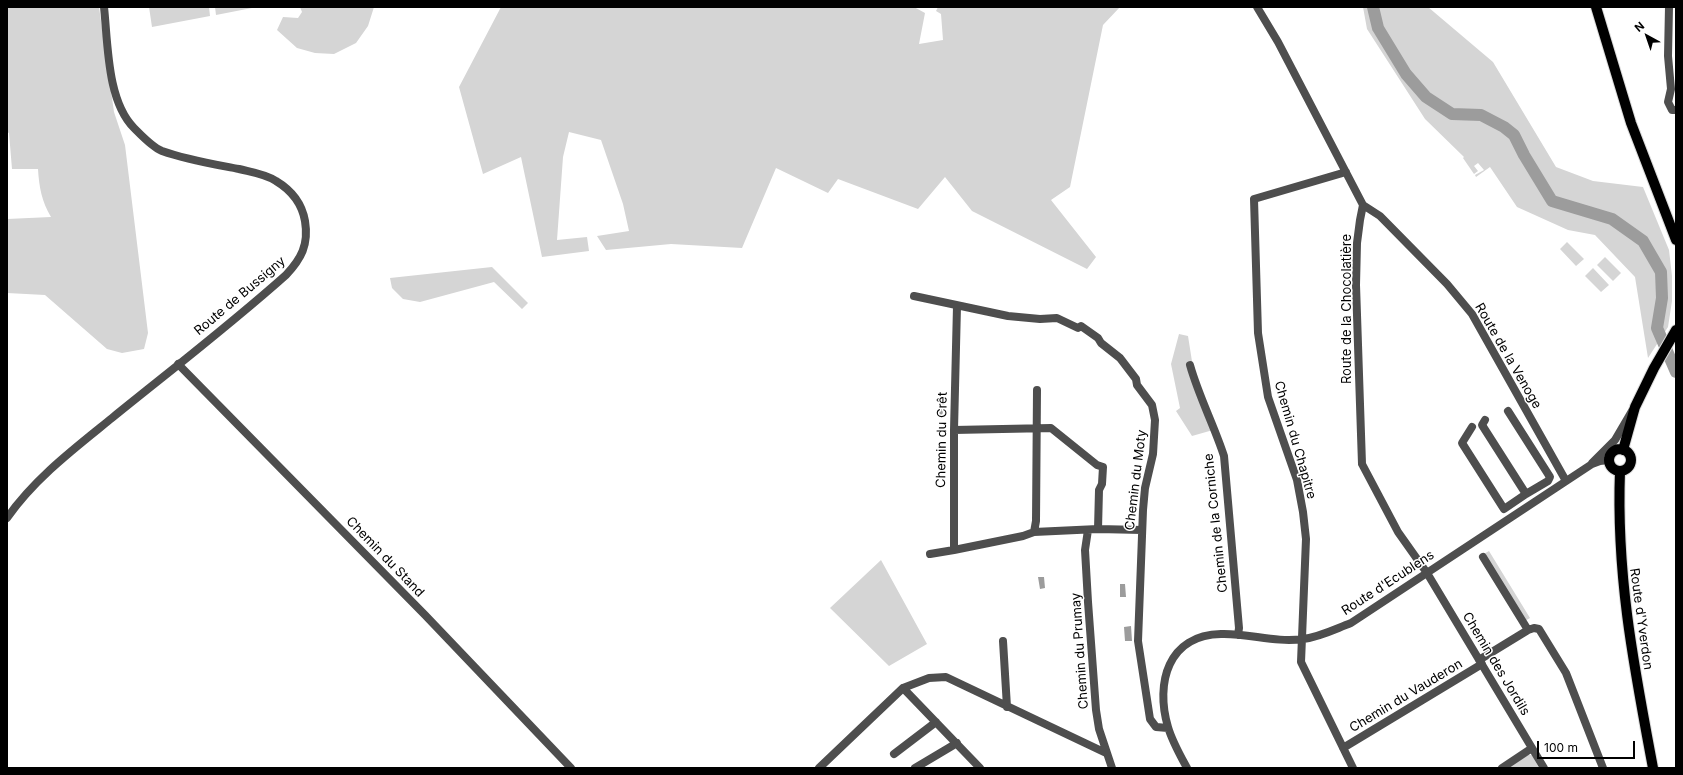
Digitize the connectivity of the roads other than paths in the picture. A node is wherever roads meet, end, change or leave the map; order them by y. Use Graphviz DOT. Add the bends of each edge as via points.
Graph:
graph roads {
  1 [pos="104,7"];
  2 [pos="1257,7"];
  3 [pos="1596,7"];
  4 [pos="1669,7"];
  5 [pos="1673,92"];
  6 [pos="1676,110"];
  7 [pos="1346,172"];
  8 [pos="1363,205"];
  9 [pos="1676,240"];
  10 [pos="914,296"];
  11 [pos="956,306"];
  12 [pos="1675,336"];
  13 [pos="178,364"];
  14 [pos="1190,366"];
  15 [pos="1037,390"];
  16 [pos="1636,407"];
  17 [pos="1508,410"];
  18 [pos="1486,420"];
  19 [pos="1472,427"];
  20 [pos="1036,429"];
  21 [pos="954,430"];
  22 [pos="1623,450"];
  23 [pos="1609,460"];
  24 [pos="1592,464"];
  25 [pos="1620,471"];
  26 [pos="1566,481"];
  27 [pos="1526,494"];
  28 [pos="7,518"];
  29 [pos="1098,529"];
  30 [pos="1088,530"];
  31 [pos="1142,530"];
  32 [pos="1034,532"];
  33 [pos="954,550"];
  34 [pos="930,554"];
  35 [pos="1483,557"];
  36 [pos="1427,573"];
  37 [pos="1528,630"];
  38 [pos="1238,635"];
  39 [pos="1303,640"];
  40 [pos="1003,641"];
  41 [pos="1480,662"];
  42 [pos="903,688"];
  43 [pos="1007,707"];
  44 [pos="936,722"];
  45 [pos="1168,728"];
  46 [pos="956,743"];
  47 [pos="1343,748"];
  48 [pos="1532,748"];
  49 [pos="1106,753"];
  50 [pos="894,754"];
  51 [pos="1186,767"];
  52 [pos="571,768"];
  53 [pos="819,768"];
  54 [pos="915,768"];
  55 [pos="980,768"];
  56 [pos="1112,768"];
  57 [pos="1353,768"];
  58 [pos="1502,768"];
  59 [pos="1544,768"];
  60 [pos="1603,768"];
  61 [pos="1653,768"];
  1 -- 13 [label="street, Route de Bussigny" via="113,87 123,114 133,127 160,150 257,173 276,180 292,193 304,215 305,243 303,255 296,265"];
  2 -- 7 [label="street"];
  3 -- 9 [label="main road" via="1631,123"];
  4 -- 5 [label="street" via="1668,56"];
  5 -- 6 [label="street" via="1668,102 1672,110"];
  7 -- 8 [label="street"];
  7 -- 39 [label="street, Chemin du Chapitre" via="1254,199 1258,333 1268,397 1297,480 1304,512 1306,539"];
  8 -- 26 [label="street, Route de la Venoge" via="1380,216 1447,284 1472,314"];
  8 -- 36 [label="street, Route de la Chocolatière" via="1357,243 1356,285 1362,464 1398,532"];
  10 -- 11 [label="street, Chemin du Moty"];
  11 -- 21 [label="street, Chemin du Crêt"];
  11 -- 31 [label="street, Chemin du Moty" via="1008,316 1057,318 1078,328 1081,326 1120,358 1152,405 1155,420"];
  12 -- 16 [label="main road" via="1654,368"];
  13 -- 28 [label="street, Route de Bussigny" via="42,477"];
  13 -- 52 [label="street, Chemin du Stand"];
  14 -- 38 [label="street, Chemin de la Corniche" via="1224,456"];
  15 -- 20 [label="street"];
  16 -- 22 [label="main road"];
  16 -- 24 [label="street, Route d'Ecublens" via="1615,440"];
  17 -- 27 [label="street" via="1550,477 1548,481"];
  18 -- 27 [label="street" via="1482,425"];
  19 -- 27 [label="street" via="1462,443 1504,508"];
  20 -- 21 [label="street"];
  20 -- 29 [label="street" via="1051,428 1103,467 1099,490"];
  20 -- 32 [label="street"];
  21 -- 33 [label="street, Chemin du Crêt"];
  22 -- 23 [label="main road" via="1615,451"];
  22 -- 25 [label="main road" via="1628,453 1631,461 1628,467"];
  23 -- 24 [label="street, Route d'Ecublens"];
  23 -- 25 [label="main road" via="1611,467"];
  24 -- 26 [label="street, Route d'Ecublens"];
  25 -- 61 [label="main road, Route d'Yverdon" via="1619,537 1625,612"];
  26 -- 36 [label="street, Route d'Ecublens"];
  29 -- 30 [label="street"];
  29 -- 31 [label="street"];
  30 -- 32 [label="street"];
  30 -- 49 [label="street, Chemin du Prumay" via="1086,550 1092,662 1098,729"];
  31 -- 45 [label="street, Chemin du Moty" via="1138,641 1150,719 1156,727"];
  32 -- 33 [label="street"];
  33 -- 34 [label="street"];
  35 -- 37 [label="street"];
  36 -- 39 [label="street, Route d'Ecublens" via="1351,623 1321,636"];
  36 -- 41 [label="street, Chemin des Jordils"];
  37 -- 41 [label="street, Chemin du Vauderon"];
  37 -- 60 [label="street" via="1534,628 1541,631 1566,673"];
  38 -- 39 [label="street, Route d'Ecublens" via="1282,641"];
  38 -- 45 [label="street, Route d'Ecublens" via="1201,637 1184,647 1173,658 1167,668 1162,687"];
  39 -- 47 [label="street, Chemin du Chapitre" via="1301,662"];
  40 -- 43 [label="street"];
  41 -- 47 [label="street, Chemin du Vauderon"];
  41 -- 48 [label="street, Chemin des Jordils"];
  42 -- 43 [label="street" via="929,678 946,677"];
  42 -- 44 [label="street"];
  42 -- 53 [label="street"];
  43 -- 49 [label="street"];
  44 -- 46 [label="street"];
  44 -- 50 [label="street"];
  45 -- 51 [label="street, Route d'Ecublens"];
  46 -- 54 [label="street"];
  46 -- 55 [label="street"];
  47 -- 57 [label="street, Chemin du Chapitre"];
  48 -- 58 [label="street"];
  48 -- 59 [label="street, Chemin des Jordils"];
  49 -- 56 [label="street, Chemin du Prumay"];
}
